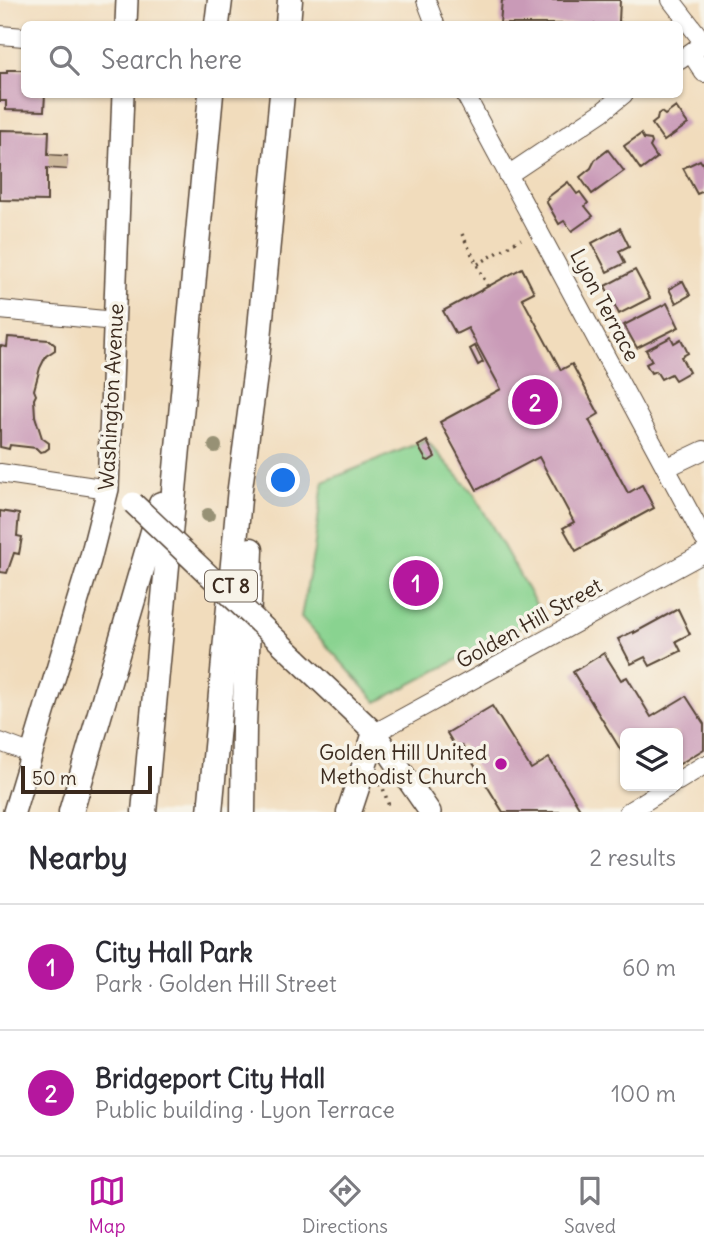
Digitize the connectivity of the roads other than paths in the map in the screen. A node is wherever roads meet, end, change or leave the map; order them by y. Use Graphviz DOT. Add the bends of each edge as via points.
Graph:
graph roads {
  1 [pos="127,0"];
  2 [pos="220,0"];
  3 [pos="290,0"];
  4 [pos="426,0"];
  5 [pos="671,0"];
  6 [pos="126,21"];
  7 [pos="217,21"];
  8 [pos="288,21"];
  9 [pos="434,21"];
  10 [pos="681,21"];
  11 [pos="683,25"];
  12 [pos="0,36"];
  13 [pos="21,37"];
  14 [pos="695,50"];
  15 [pos="704,74"];
  16 [pos="123,98"];
  17 [pos="211,98"];
  18 [pos="282,98"];
  19 [pos="467,98"];
  20 [pos="619,98"];
  21 [pos="508,175"];
  22 [pos="0,310"];
  23 [pos="115,321"];
  24 [pos="257,360"];
  25 [pos="179,436"];
  26 [pos="704,450"];
  27 [pos="666,468"];
  28 [pos="0,473"];
  29 [pos="108,489"];
  30 [pos="704,538"];
  31 [pos="704,553"];
  32 [pos="375,733"];
  33 [pos="0,742"];
  34 [pos="32,754"];
  35 [pos="704,765"];
  36 [pos="683,778"];
  37 [pos="662,791"];
  38 [pos="14,812"];
  39 [pos="71,812"];
  40 [pos="144,812"];
  41 [pos="210,812"];
  42 [pos="243,812"];
  43 [pos="349,812"];
  44 [pos="430,812"];
  45 [pos="628,812"];
  1 -- 6 [label="main road"];
  2 -- 7 [label="highway"];
  3 -- 8 [label="highway"];
  4 -- 9 [label="street"];
  5 -- 10 [label="street"];
  11 -- 14 [label="street"];
  12 -- 13 [label="street"];
  14 -- 15 [label="street"];
  16 -- 23 [label="main road, Washington Avenue"];
  17 -- 25 [label="highway"];
  18 -- 24 [label="highway, CT 8"];
  19 -- 21 [label="street, Lyon Terrace"];
  20 -- 21 [label="street"];
  21 -- 27 [label="street, Lyon Terrace"];
  22 -- 23 [label="street"];
  23 -- 29 [label="main road, Washington Avenue"];
  24 -- 41 [label="highway, CT 8" via="240,488"];
  24 -- 42 [label="highway"];
  25 -- 39 [label="highway"];
  25 -- 40 [label="highway"];
  26 -- 27 [label="street"];
  27 -- 30 [label="street, Lyon Terrace"];
  28 -- 29 [label="street"];
  29 -- 32 [label="main road, bridge" via="134,503"];
  29 -- 34 [label="main road, Washington Avenue"];
  31 -- 32 [label="street, Golden Hill Street"];
  32 -- 43 [label="highway"];
  32 -- 44 [label="main road"];
  33 -- 34 [label="street"];
  34 -- 38 [label="main road, Washington Avenue"];
  35 -- 36 [label="street"];
  37 -- 45 [label="street"];
}
